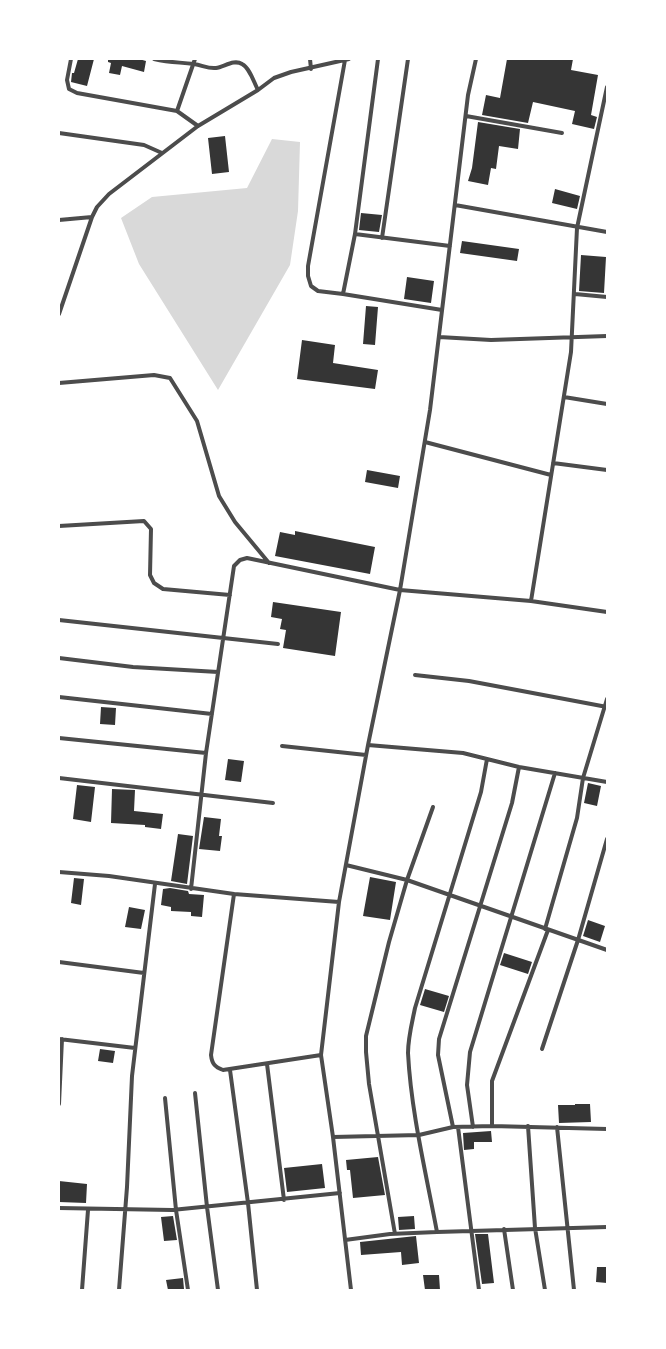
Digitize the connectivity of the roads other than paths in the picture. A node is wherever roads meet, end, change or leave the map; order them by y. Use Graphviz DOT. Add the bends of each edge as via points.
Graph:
graph roads {
  1 [pos="71,59"];
  2 [pos="154,59"];
  3 [pos="310,59"];
  4 [pos="378,59"];
  5 [pos="408,59"];
  6 [pos="476,59"];
  7 [pos="347,60"];
  8 [pos="195,61"];
  9 [pos="311,69"];
  10 [pos="607,87"];
  11 [pos="258,90"];
  12 [pos="178,111"];
  13 [pos="466,116"];
  14 [pos="198,126"];
  15 [pos="59,133"];
  16 [pos="562,133"];
  17 [pos="162,152"];
  18 [pos="455,204"];
  19 [pos="92,218"];
  20 [pos="59,220"];
  21 [pos="577,228"];
  22 [pos="607,232"];
  23 [pos="355,234"];
  24 [pos="382,238"];
  25 [pos="450,246"];
  26 [pos="343,294"];
  27 [pos="575,294"];
  28 [pos="607,297"];
  29 [pos="442,310"];
  30 [pos="59,314"];
  31 [pos="572,336"];
  32 [pos="607,336"];
  33 [pos="439,337"];
  34 [pos="59,383"];
  35 [pos="564,397"];
  36 [pos="607,404"];
  37 [pos="425,442"];
  38 [pos="553,463"];
  39 [pos="607,470"];
  40 [pos="550,475"];
  41 [pos="59,526"];
  42 [pos="270,563"];
  43 [pos="400,590"];
  44 [pos="230,595"];
  45 [pos="530,601"];
  46 [pos="607,612"];
  47 [pos="59,620"];
  48 [pos="223,638"];
  49 [pos="278,644"];
  50 [pos="59,658"];
  51 [pos="218,672"];
  52 [pos="415,675"];
  53 [pos="59,697"];
  54 [pos="607,699"];
  55 [pos="606,707"];
  56 [pos="212,714"];
  57 [pos="59,738"];
  58 [pos="282,746"];
  59 [pos="368,746"];
  60 [pos="206,753"];
  61 [pos="366,755"];
  62 [pos="487,759"];
  63 [pos="519,767"];
  64 [pos="555,773"];
  65 [pos="59,778"];
  66 [pos="583,778"];
  67 [pos="607,782"];
  68 [pos="201,794"];
  69 [pos="273,803"];
  70 [pos="433,807"];
  71 [pos="607,838"];
  72 [pos="346,864"];
  73 [pos="59,872"];
  74 [pos="407,880"];
  75 [pos="155,884"];
  76 [pos="191,889"];
  77 [pos="234,894"];
  78 [pos="450,895"];
  79 [pos="339,902"];
  80 [pos="481,907"];
  81 [pos="510,917"];
  82 [pos="547,930"];
  83 [pos="578,940"];
  84 [pos="607,950"];
  85 [pos="59,962"];
  86 [pos="144,973"];
  87 [pos="61,1039"];
  88 [pos="135,1048"];
  89 [pos="542,1049"];
  90 [pos="321,1055"];
  91 [pos="268,1064"];
  92 [pos="230,1070"];
  93 [pos="195,1093"];
  94 [pos="165,1098"];
  95 [pos="59,1104"];
  96 [pos="492,1126"];
  97 [pos="528,1126"];
  98 [pos="458,1127"];
  99 [pos="473,1127"];
  100 [pos="557,1127"];
  101 [pos="452,1128"];
  102 [pos="607,1129"];
  103 [pos="419,1134"];
  104 [pos="379,1135"];
  105 [pos="333,1137"];
  106 [pos="340,1193"];
  107 [pos="284,1200"];
  108 [pos="248,1203"];
  109 [pos="207,1207"];
  110 [pos="59,1208"];
  111 [pos="88,1210"];
  112 [pos="125,1210"];
  113 [pos="176,1210"];
  114 [pos="569,1227"];
  115 [pos="607,1227"];
  116 [pos="536,1228"];
  117 [pos="504,1229"];
  118 [pos="471,1230"];
  119 [pos="437,1232"];
  120 [pos="395,1234"];
  121 [pos="345,1240"];
  122 [pos="82,1290"];
  123 [pos="119,1290"];
  124 [pos="188,1290"];
  125 [pos="218,1290"];
  126 [pos="257,1290"];
  127 [pos="351,1290"];
  128 [pos="479,1290"];
  129 [pos="513,1290"];
  130 [pos="545,1290"];
  131 [pos="574,1290"];
  1 -- 12 [label="street" via="69,89 77,93"];
  2 -- 8 [label="street" via="170,63"];
  3 -- 9 [label="street"];
  4 -- 23 [label="street"];
  5 -- 24 [label="street"];
  6 -- 13 [label="street"];
  7 -- 9 [label="street"];
  7 -- 26 [label="street" via="308,266 310,286 318,290"];
  8 -- 11 [label="street" via="216,68 235,62 242,64 248,69"];
  8 -- 12 [label="street"];
  9 -- 11 [label="street" via="274,78"];
  10 -- 21 [label="street"];
  11 -- 14 [label="street"];
  12 -- 14 [label="street"];
  13 -- 16 [label="street"];
  13 -- 18 [label="street"];
  14 -- 17 [label="street"];
  15 -- 17 [label="street" via="144,145"];
  17 -- 19 [label="street" via="109,194 97,207"];
  18 -- 21 [label="street"];
  18 -- 25 [label="street"];
  19 -- 20 [label="street"];
  19 -- 30 [label="street"];
  21 -- 22 [label="street"];
  21 -- 27 [label="street"];
  23 -- 24 [label="street"];
  23 -- 26 [label="street"];
  24 -- 25 [label="street"];
  25 -- 29 [label="street"];
  26 -- 29 [label="street"];
  27 -- 28 [label="street"];
  27 -- 31 [label="street"];
  29 -- 33 [label="street"];
  31 -- 32 [label="street"];
  31 -- 33 [label="street" via="491,340"];
  31 -- 35 [label="street"];
  33 -- 37 [label="street"];
  34 -- 42 [label="street" via="154,374 170,378 197,421 219,496 235,522"];
  35 -- 36 [label="street"];
  35 -- 38 [label="street"];
  37 -- 40 [label="street"];
  37 -- 43 [label="street"];
  38 -- 39 [label="street"];
  38 -- 40 [label="street"];
  40 -- 45 [label="street"];
  41 -- 44 [label="street" via="144,521 151,529 150,575 154,583 163,589"];
  42 -- 43 [label="street"];
  42 -- 44 [label="street" via="247,558 240,560 234,566"];
  43 -- 45 [label="street"];
  43 -- 59 [label="street"];
  44 -- 48 [label="street"];
  45 -- 46 [label="street"];
  47 -- 48 [label="street"];
  48 -- 49 [label="street"];
  48 -- 51 [label="street"];
  50 -- 51 [label="street" via="134,667"];
  51 -- 56 [label="street"];
  52 -- 55 [label="street" via="469,681"];
  53 -- 56 [label="street"];
  54 -- 55 [label="street"];
  55 -- 66 [label="street"];
  56 -- 60 [label="street"];
  57 -- 60 [label="street"];
  58 -- 61 [label="street"];
  59 -- 61 [label="street"];
  59 -- 62 [label="street" via="463,753"];
  60 -- 68 [label="street"];
  61 -- 72 [label="street"];
  62 -- 63 [label="street"];
  62 -- 78 [label="street" via="481,792"];
  63 -- 64 [label="street"];
  63 -- 80 [label="street" via="512,803"];
  64 -- 66 [label="street"];
  64 -- 81 [label="street"];
  65 -- 68 [label="street"];
  66 -- 67 [label="street"];
  66 -- 82 [label="street" via="577,818"];
  68 -- 69 [label="street"];
  68 -- 76 [label="street"];
  70 -- 74 [label="street"];
  71 -- 83 [label="street"];
  72 -- 74 [label="street"];
  72 -- 79 [label="street"];
  73 -- 75 [label="street" via="109,876"];
  74 -- 78 [label="street"];
  74 -- 104 [label="street" via="366,1036 368,1076"];
  75 -- 76 [label="street"];
  75 -- 86 [label="street"];
  76 -- 77 [label="street"];
  77 -- 79 [label="street"];
  77 -- 92 [label="street" via="211,1055 216,1068"];
  78 -- 80 [label="street"];
  78 -- 103 [label="street" via="410,1030 408,1052"];
  79 -- 90 [label="street"];
  80 -- 81 [label="street"];
  80 -- 101 [label="street" via="439,1039 438,1055"];
  81 -- 82 [label="street"];
  81 -- 99 [label="street" via="470,1052 467,1085"];
  82 -- 83 [label="street"];
  82 -- 96 [label="street" via="492,1081"];
  83 -- 84 [label="street"];
  83 -- 89 [label="street"];
  85 -- 86 [label="street"];
  86 -- 88 [label="street"];
  87 -- 88 [label="street"];
  87 -- 95 [label="street"];
  88 -- 112 [label="street"];
  90 -- 91 [label="street"];
  90 -- 105 [label="street"];
  91 -- 92 [label="street"];
  91 -- 107 [label="street"];
  92 -- 108 [label="street"];
  93 -- 109 [label="street"];
  94 -- 113 [label="street"];
  96 -- 97 [label="street"];
  96 -- 99 [label="street"];
  97 -- 100 [label="street"];
  97 -- 116 [label="street"];
  98 -- 99 [label="street"];
  98 -- 101 [label="street"];
  98 -- 118 [label="street"];
  100 -- 102 [label="street"];
  100 -- 114 [label="street"];
  101 -- 103 [label="street"];
  103 -- 104 [label="street"];
  103 -- 119 [label="street"];
  104 -- 105 [label="street"];
  104 -- 120 [label="street"];
  105 -- 106 [label="street"];
  106 -- 107 [label="street"];
  106 -- 121 [label="street"];
  107 -- 108 [label="street"];
  108 -- 109 [label="street"];
  108 -- 126 [label="street"];
  109 -- 113 [label="street"];
  109 -- 125 [label="street"];
  110 -- 111 [label="street"];
  111 -- 112 [label="street"];
  111 -- 122 [label="street"];
  112 -- 113 [label="street"];
  112 -- 123 [label="street"];
  113 -- 124 [label="street"];
  114 -- 115 [label="street"];
  114 -- 116 [label="street"];
  114 -- 131 [label="street"];
  116 -- 117 [label="street"];
  116 -- 130 [label="street"];
  117 -- 118 [label="street"];
  117 -- 129 [label="street"];
  118 -- 119 [label="street"];
  118 -- 128 [label="street"];
  119 -- 120 [label="street"];
  120 -- 121 [label="street"];
  121 -- 127 [label="street"];
}
